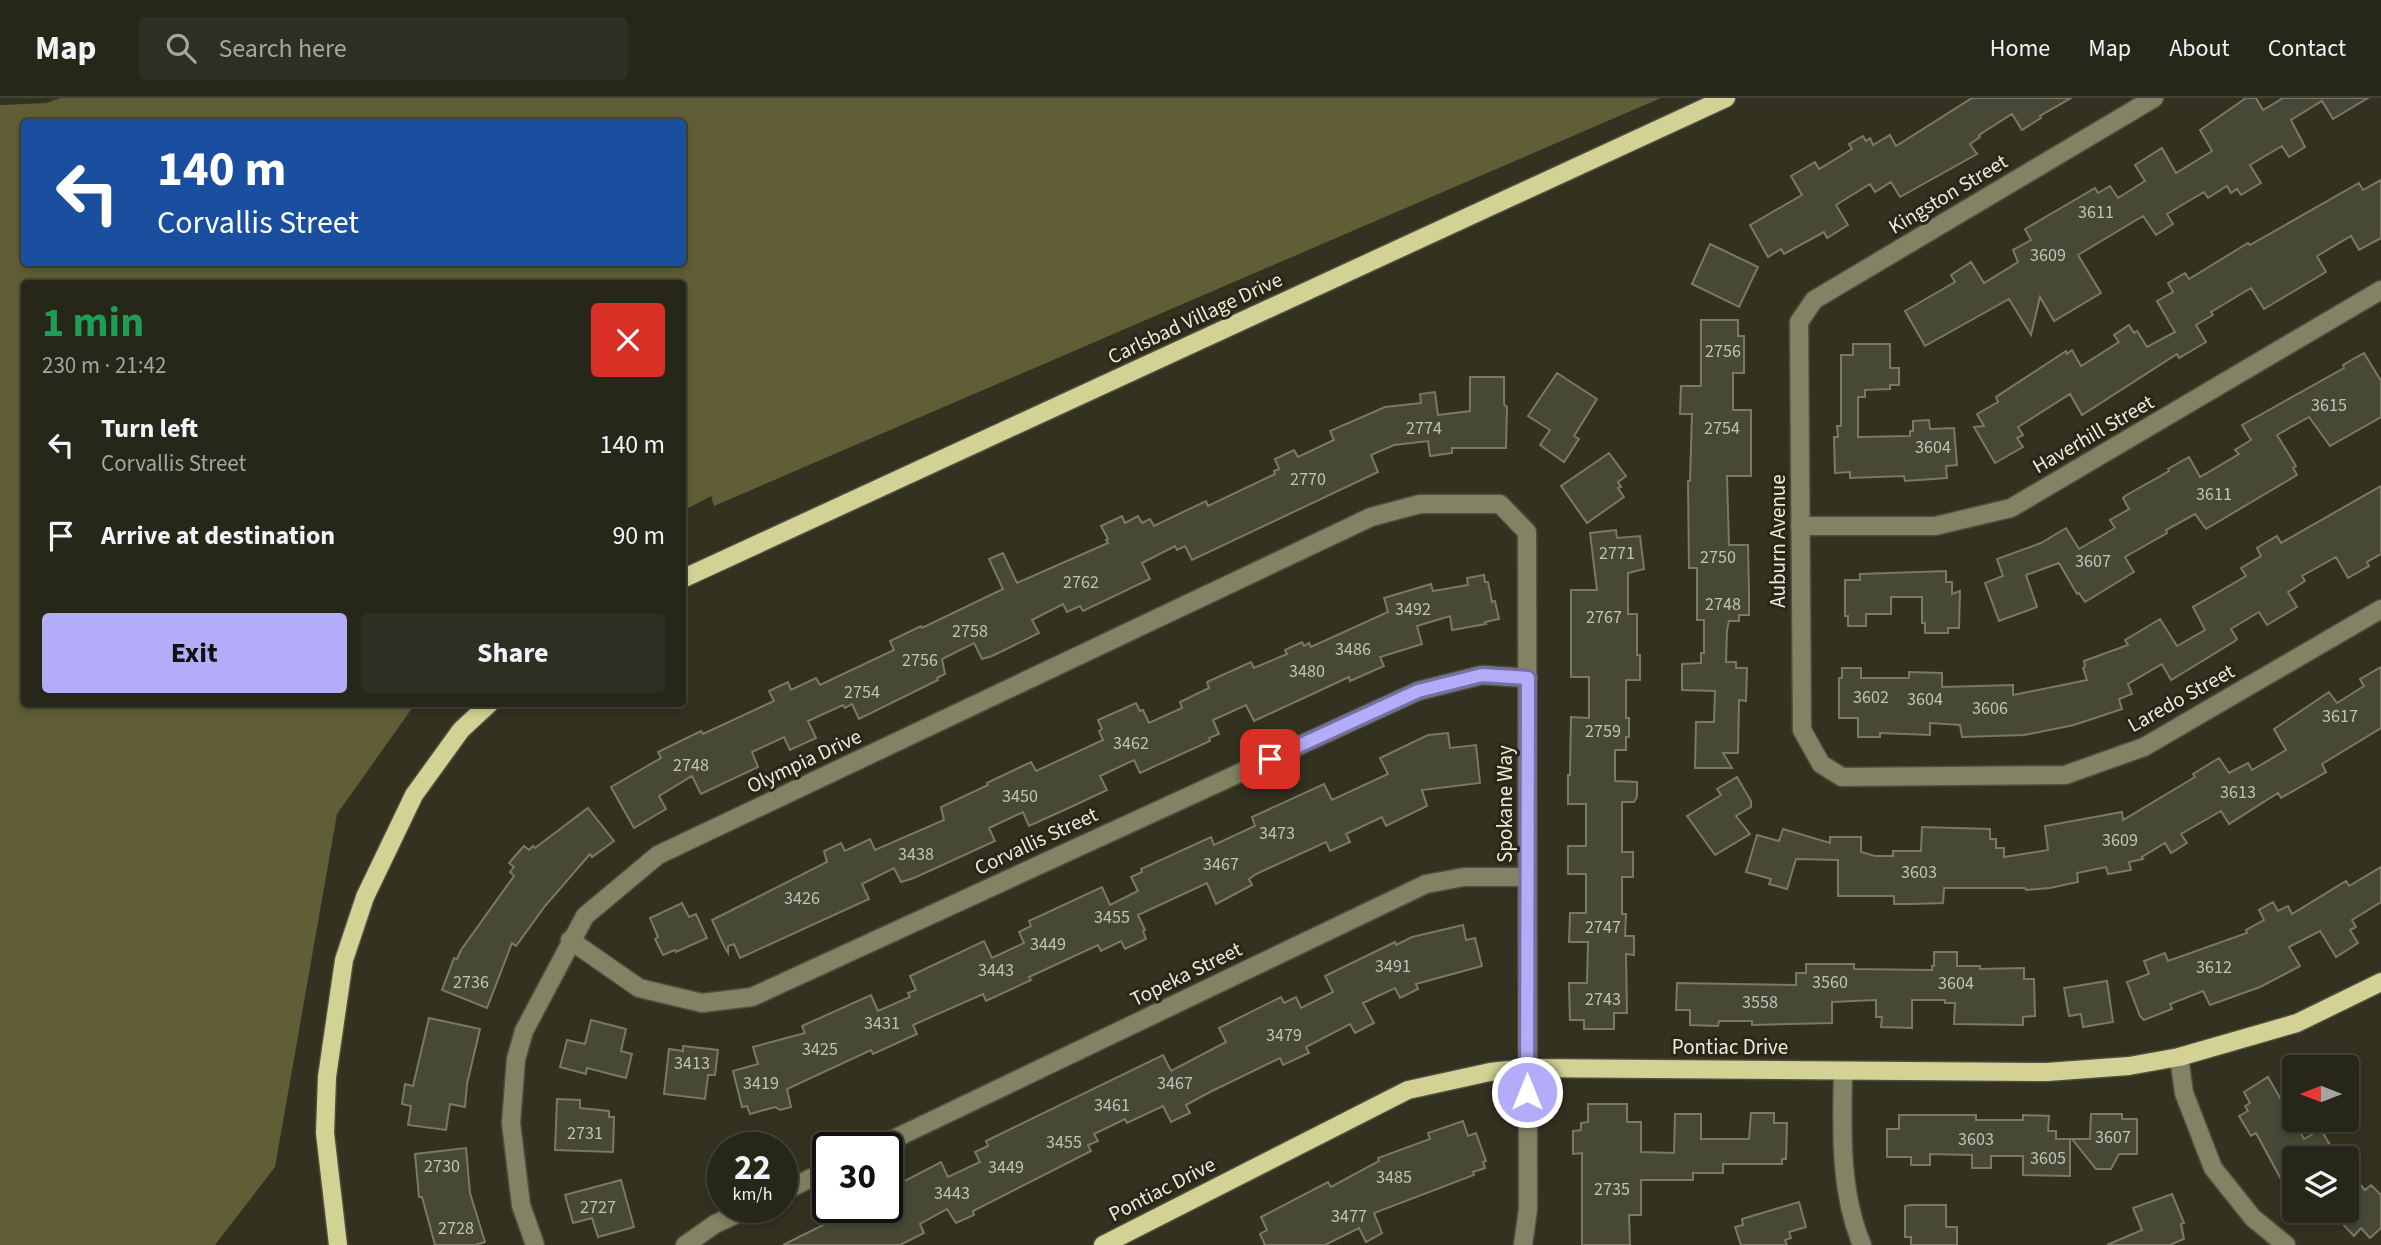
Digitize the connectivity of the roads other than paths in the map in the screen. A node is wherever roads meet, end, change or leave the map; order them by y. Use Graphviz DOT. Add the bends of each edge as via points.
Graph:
graph roads {
  1 [pos="1726,98"];
  2 [pos="2154,98"];
  3 [pos="2381,290"];
  4 [pos="1800,352"];
  5 [pos="1371,517"];
  6 [pos="1800,526"];
  7 [pos="686,577"];
  8 [pos="2381,609"];
  9 [pos="1528,678"];
  10 [pos="486,707"];
  11 [pos="1802,730"];
  12 [pos="1527,877"];
  13 [pos="570,940"];
  14 [pos="2381,982"];
  15 [pos="2179,1057"];
  16 [pos="1527,1068"];
  17 [pos="1843,1070"];
  18 [pos="903,1135"];
  19 [pos="717,1223"];
  20 [pos="338,1245"];
  21 [pos="535,1245"];
  22 [pos="685,1245"];
  23 [pos="1103,1245"];
  24 [pos="1523,1245"];
  25 [pos="1862,1245"];
  26 [pos="2286,1245"];
  1 -- 7 [label="main road, Carlsbad Village Drive"];
  2 -- 4 [label="street, Kingston Street" via="1815,300 1799,322"];
  3 -- 6 [label="street, Haverhill Street" via="2011,508 1935,526"];
  4 -- 6 [label="street, Auburn Avenue"];
  5 -- 9 [label="street, Spokane Way" via="1420,504 1500,504 1527,532"];
  5 -- 13 [label="street, Olympia Drive" via="658,855 585,916"];
  6 -- 11 [label="street, Auburn Avenue"];
  8 -- 11 [label="street, Laredo Street" via="2144,747 2065,775 1842,778 1821,764"];
  9 -- 12 [label="street, Spokane Way"];
  9 -- 13 [label="street, Corvallis Street" via="1482,675 1418,691 752,997 702,1003 639,988"];
  10 -- 20 [label="main road" via="461,730 414,795 365,897 344,960 327,1077 325,1133"];
  12 -- 16 [label="street, Spokane Way"];
  12 -- 18 [label="street, Topeka Street" via="1464,877 1426,884"];
  13 -- 21 [label="street, Olympia Drive" via="524,1031 516,1059 511,1123 522,1205"];
  14 -- 15 [label="main road, Pontiac Drive" via="2297,1023"];
  15 -- 17 [label="main road, Pontiac Drive" via="2047,1072"];
  15 -- 26 [label="street" via="2184,1093 2213,1168 2253,1218"];
  16 -- 17 [label="main road, Pontiac Drive"];
  16 -- 23 [label="main road, Pontiac Drive" via="1408,1090"];
  16 -- 24 [label="street, Spokane Way" via="1528,1209"];
  17 -- 25 [label="street" via="1846,1187"];
  19 -- 22 [label="street"];
}
